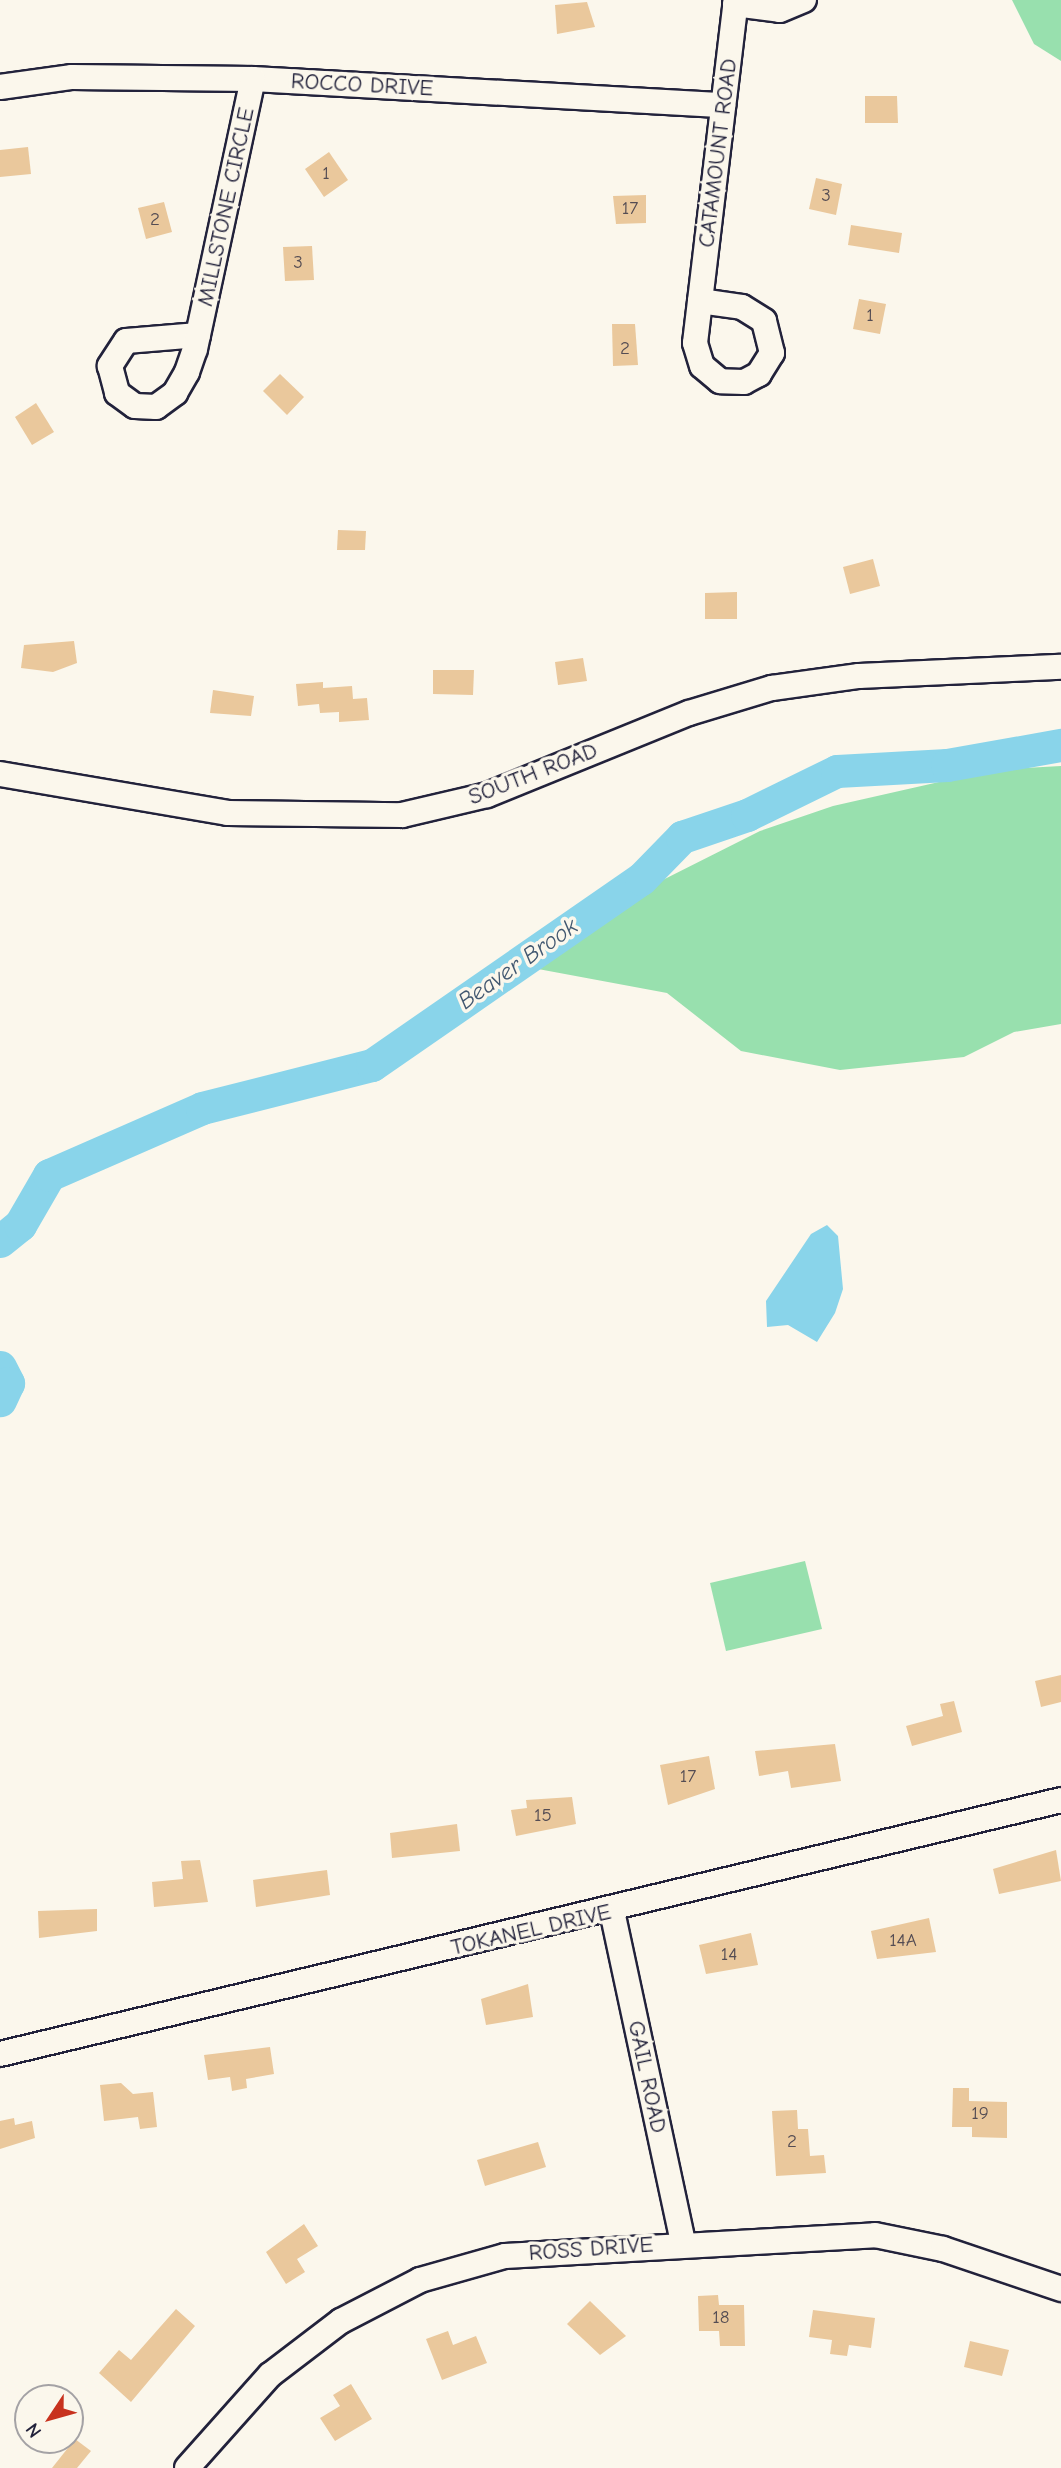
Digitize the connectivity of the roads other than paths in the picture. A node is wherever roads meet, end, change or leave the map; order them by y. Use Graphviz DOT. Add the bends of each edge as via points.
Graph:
graph roads {
  1 [pos="804,0"];
  2 [pos="735,2"];
  3 [pos="253,79"];
  4 [pos="0,87"];
  5 [pos="723,105"];
  6 [pos="700,301"];
  7 [pos="198,335"];
  8 [pos="1061,667"];
  9 [pos="0,774"];
  10 [pos="1061,1800"];
  11 [pos="612,1911"];
  12 [pos="0,2054"];
  13 [pos="683,2243"];
  14 [pos="1061,2289"];
  15 [pos="187,2468"];
  1 -- 2 [label="street, CATAMOUNT ROAD" via="780,10"];
  2 -- 5 [label="street, CATAMOUNT ROAD"];
  3 -- 4 [label="street, ROCCO DRIVE" via="72,77"];
  3 -- 5 [label="street, ROCCO DRIVE"];
  3 -- 7 [label="street, MILLSTONE CIRCLE"];
  5 -- 6 [label="street, CATAMOUNT ROAD"];
  8 -- 9 [label="street, SOUTH ROAD" via="859,676 772,688 689,713 487,795 402,815 228,813"];
  10 -- 11 [label="street, TOKANEL DRIVE"];
  11 -- 12 [label="street, TOKANEL DRIVE"];
  11 -- 13 [label="street, GAIL ROAD"];
  13 -- 14 [label="street, ROSS DRIVE" via="899,2238"];
  13 -- 15 [label="street, ROSS DRIVE" via="505,2256 420,2280 296,2354 239,2406"];
}
